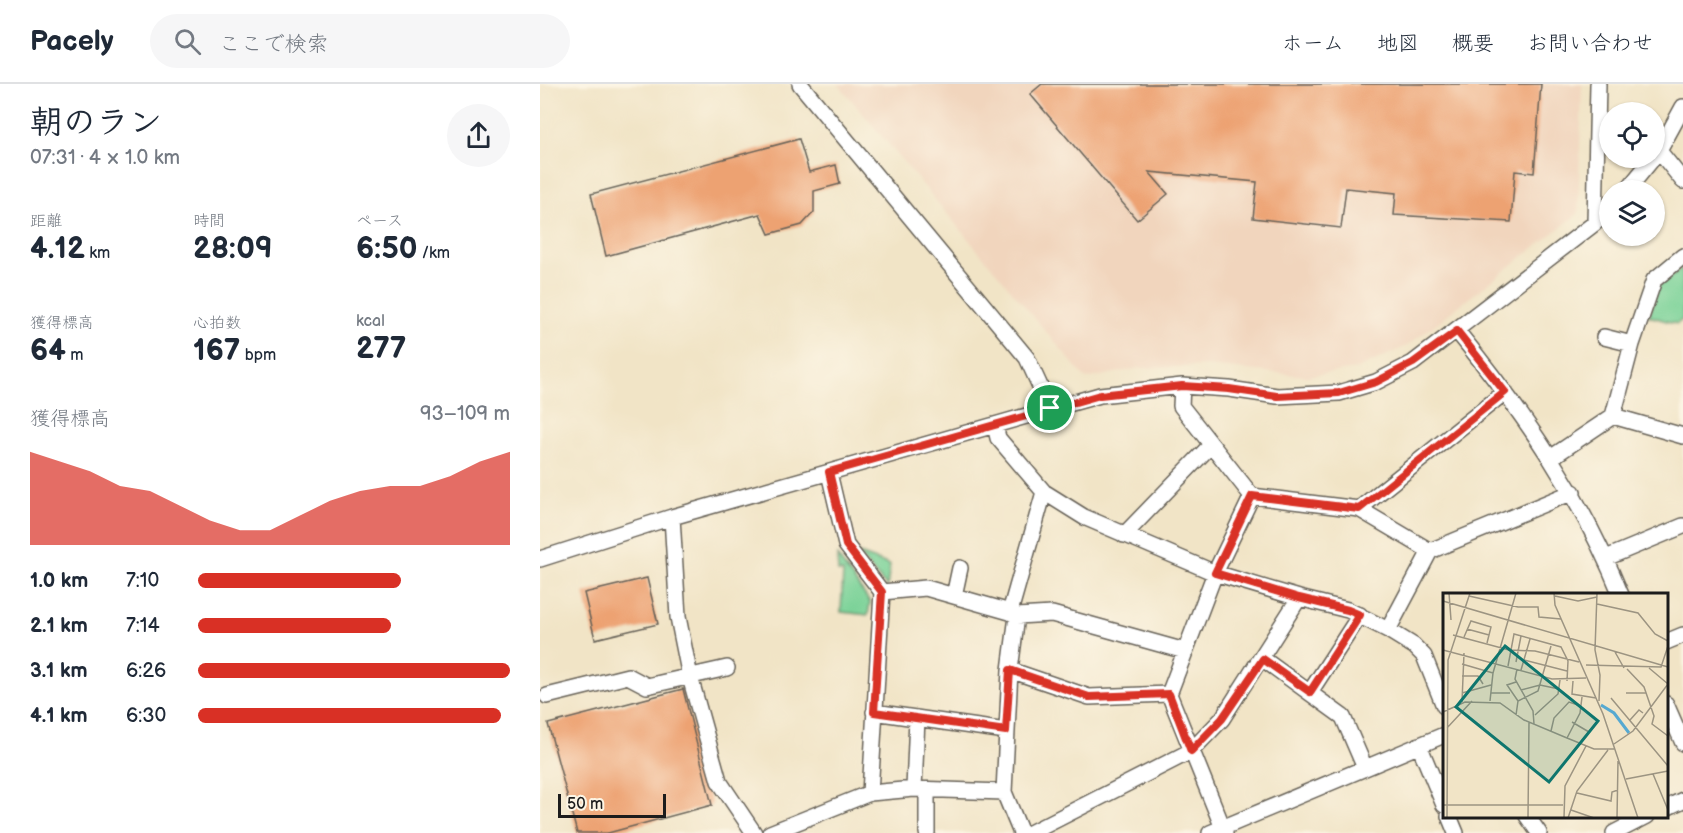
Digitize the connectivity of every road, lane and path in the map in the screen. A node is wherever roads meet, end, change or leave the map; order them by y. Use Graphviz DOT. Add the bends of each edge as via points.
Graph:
graph roads {
  1 [pos="800,84"];
  2 [pos="1598,84"];
  3 [pos="1683,107"];
  4 [pos="1665,140"];
  5 [pos="1665,158"];
  6 [pos="1645,168"];
  7 [pos="1635,180"];
  8 [pos="1683,181"];
  9 [pos="1599,220"];
  10 [pos="1595,224"];
  11 [pos="1683,256"];
  12 [pos="1457,331"];
  13 [pos="1604,337"];
  14 [pos="1632,344"];
  15 [pos="1182,386"];
  16 [pos="1505,392"];
  17 [pos="1050,408"];
  18 [pos="1613,416"];
  19 [pos="995,425"];
  20 [pos="1683,436"];
  21 [pos="1211,445"];
  22 [pos="1551,457"];
  23 [pos="829,472"];
  24 [pos="1044,492"];
  25 [pos="1573,492"];
  26 [pos="1252,496"];
  27 [pos="1359,509"];
  28 [pos="672,517"];
  29 [pos="1683,526"];
  30 [pos="1124,535"];
  31 [pos="1430,551"];
  32 [pos="1606,558"];
  33 [pos="540,559"];
  34 [pos="960,568"];
  35 [pos="1215,573"];
  36 [pos="882,592"];
  37 [pos="1622,593"];
  38 [pos="954,596"];
  39 [pos="1299,598"];
  40 [pos="1014,614"];
  41 [pos="1360,615"];
  42 [pos="1388,630"];
  43 [pos="1683,635"];
  44 [pos="1668,641"];
  45 [pos="1185,651"];
  46 [pos="1263,659"];
  47 [pos="727,668"];
  48 [pos="1010,670"];
  49 [pos="690,677"];
  50 [pos="1310,692"];
  51 [pos="1169,694"];
  52 [pos="547,696"];
  53 [pos="1443,704"];
  54 [pos="1668,709"];
  55 [pos="874,712"];
  56 [pos="917,718"];
  57 [pos="1006,731"];
  58 [pos="1443,735"];
  59 [pos="1683,743"];
  60 [pos="1419,745"];
  61 [pos="1191,751"];
  62 [pos="1365,768"];
  63 [pos="921,790"];
  64 [pos="1004,792"];
  65 [pos="870,793"];
  66 [pos="1683,800"];
  67 [pos="1443,803"];
  68 [pos="1668,807"];
  69 [pos="1528,818"];
  70 [pos="1643,818"];
  71 [pos="1629,825"];
  72 [pos="1219,831"];
  73 [pos="754,833"];
  74 [pos="770,833"];
  75 [pos="927,833"];
  76 [pos="1021,833"];
  77 [pos="1030,833"];
  78 [pos="1539,833"];
  79 [pos="1614,833"];
  1 -- 17 [label="street" via="1028,358"];
  2 -- 10 [label="street"];
  3 -- 4 [label="street"];
  5 -- 8 [label="street"];
  6 -- 7 [label="street"];
  9 -- 10 [label="street"];
  10 -- 12 [label="street"];
  11 -- 14 [label="street" via="1654,280"];
  12 -- 15 [label="street" via="1413,363 1339,393 1277,396"];
  12 -- 16 [label="street"];
  13 -- 14 [label="street"];
  14 -- 18 [label="street"];
  15 -- 17 [label="street" via="1100,395"];
  15 -- 21 [label="street" via="1181,405"];
  16 -- 22 [label="street"];
  16 -- 27 [label="street"];
  17 -- 19 [label="street"];
  18 -- 20 [label="street"];
  18 -- 22 [label="street"];
  19 -- 23 [label="street"];
  19 -- 24 [label="street" via="998,438"];
  21 -- 26 [label="street"];
  21 -- 30 [label="street"];
  22 -- 25 [label="street"];
  23 -- 28 [label="street"];
  23 -- 36 [label="street" via="846,545"];
  24 -- 30 [label="street" via="1084,517"];
  24 -- 40 [label="street"];
  25 -- 31 [label="street"];
  25 -- 32 [label="street"];
  26 -- 27 [label="street"];
  26 -- 35 [label="street"];
  27 -- 31 [label="street"];
  28 -- 33 [label="street"];
  28 -- 49 [label="street" via="678,618"];
  29 -- 32 [label="street"];
  30 -- 35 [label="street"];
  31 -- 42 [label="street"];
  32 -- 37 [label="street"];
  34 -- 38 [label="street"];
  35 -- 39 [label="street"];
  35 -- 45 [label="street"];
  36 -- 38 [label="street" via="926,588"];
  36 -- 55 [label="street"];
  38 -- 40 [label="street"];
  39 -- 41 [label="street"];
  39 -- 46 [label="street"];
  40 -- 45 [label="street" via="1052,614"];
  40 -- 48 [label="street"];
  41 -- 42 [label="street"];
  41 -- 50 [label="street"];
  42 -- 53 [label="street" via="1424,656"];
  43 -- 44 [label="street"];
  45 -- 51 [label="street"];
  46 -- 50 [label="street"];
  46 -- 61 [label="street" via="1222,719"];
  47 -- 49 [label="street"];
  48 -- 51 [label="street" via="1089,697"];
  48 -- 57 [label="street"];
  49 -- 52 [label="street" via="647,686 628,676"];
  49 -- 73 [label="street" via="720,781"];
  50 -- 62 [label="street" via="1343,717"];
  51 -- 61 [label="street"];
  54 -- 59 [label="street"];
  55 -- 56 [label="street"];
  55 -- 65 [label="street"];
  56 -- 57 [label="street"];
  56 -- 63 [label="street"];
  57 -- 64 [label="street"];
  58 -- 60 [label="street"];
  60 -- 62 [label="street"];
  60 -- 67 [label="street"];
  61 -- 72 [label="street"];
  61 -- 77 [label="street"];
  62 -- 72 [label="street"];
  63 -- 64 [label="street"];
  63 -- 65 [label="street"];
  63 -- 75 [label="street"];
  64 -- 76 [label="street"];
  65 -- 74 [label="street"];
  66 -- 68 [label="street"];
  69 -- 78 [label="street"];
  70 -- 71 [label="street"];
  71 -- 79 [label="street"];
}
